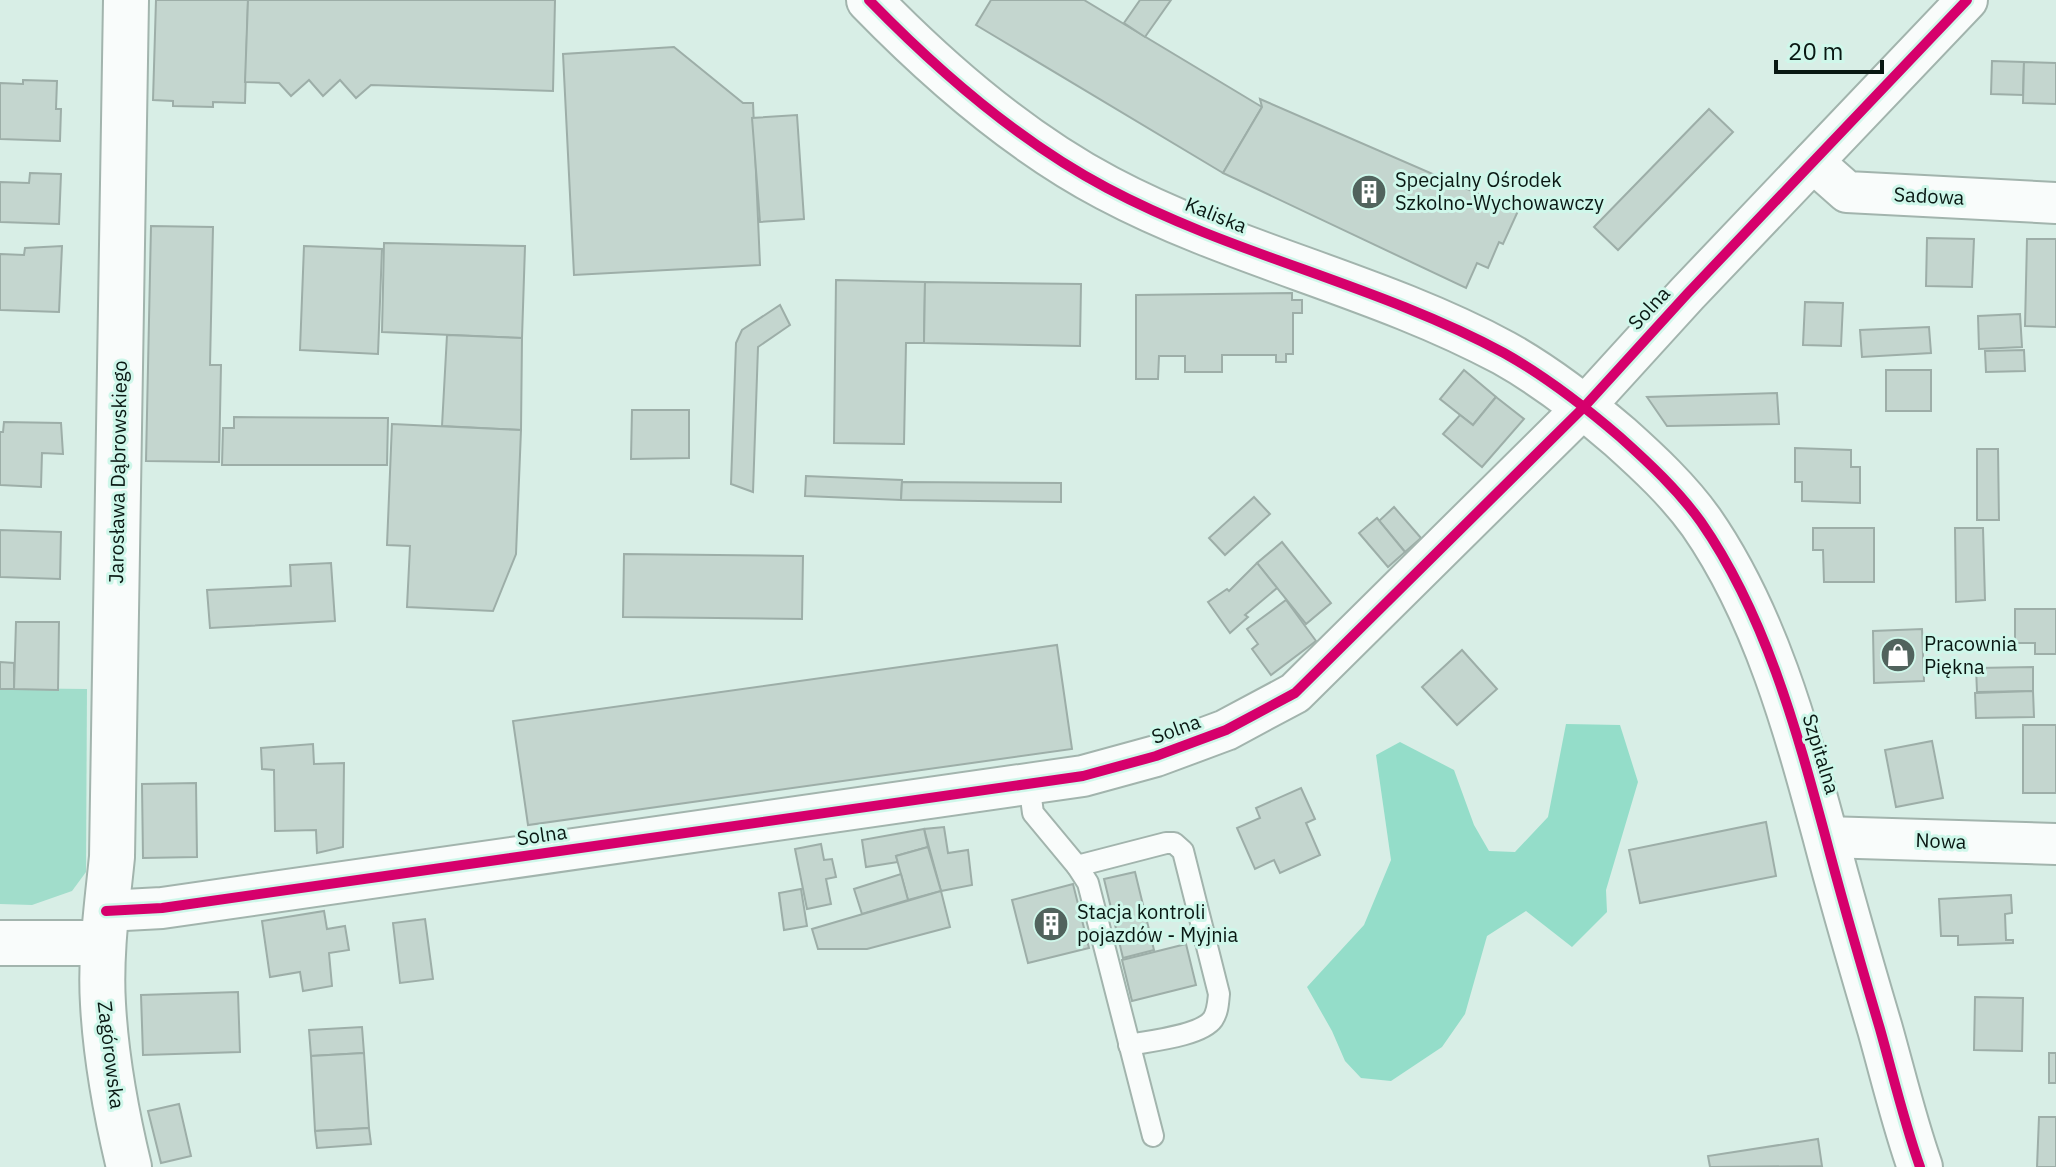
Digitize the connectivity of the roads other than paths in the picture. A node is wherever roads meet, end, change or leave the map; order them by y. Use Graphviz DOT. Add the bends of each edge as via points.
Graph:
graph roads {
  1 [pos="126,0"];
  2 [pos="869,0"];
  3 [pos="1967,0"];
  4 [pos="1813,162"];
  5 [pos="2056,203"];
  6 [pos="1584,407"];
  7 [pos="1029,783"];
  8 [pos="1825,837"];
  9 [pos="2056,844"];
  10 [pos="1077,866"];
  11 [pos="105,927"];
  12 [pos="0,943"];
  13 [pos="1129,1045"];
  14 [pos="1153,1136"];
  15 [pos="129,1167"];
  16 [pos="1920,1167"];
  1 -- 11 [label="street, Jarosława Dąbrowskiego" via="112,857"];
  2 -- 6 [label="street, Kaliska" via="964,89 1107,188 1459,331"];
  3 -- 4 [label="street, Solna"];
  4 -- 5 [label="street, Sadowa" via="1847,192"];
  4 -- 6 [label="street, Solna"];
  6 -- 7 [label="street, Solna" via="1295,693 1226,730 1156,756 1083,776"];
  6 -- 8 [label="street, Szpitalna" via="1668,482 1701,522 1735,579 1800,741"];
  7 -- 10 [label="lane" via="1033,813"];
  7 -- 11 [label="street, Solna" via="162,908"];
  8 -- 9 [label="street, Nowa"];
  8 -- 16 [label="street, Szpitalna"];
  10 -- 13 [label="lane" via="1088,883"];
  10 -- 13 [label="lane" via="1166,843 1183,851 1219,994 1218,1009 1200,1029"];
  11 -- 12 [label="street"];
  11 -- 15 [label="street, Zagórowska" via="108,1064"];
  13 -- 14 [label="lane"];
}
